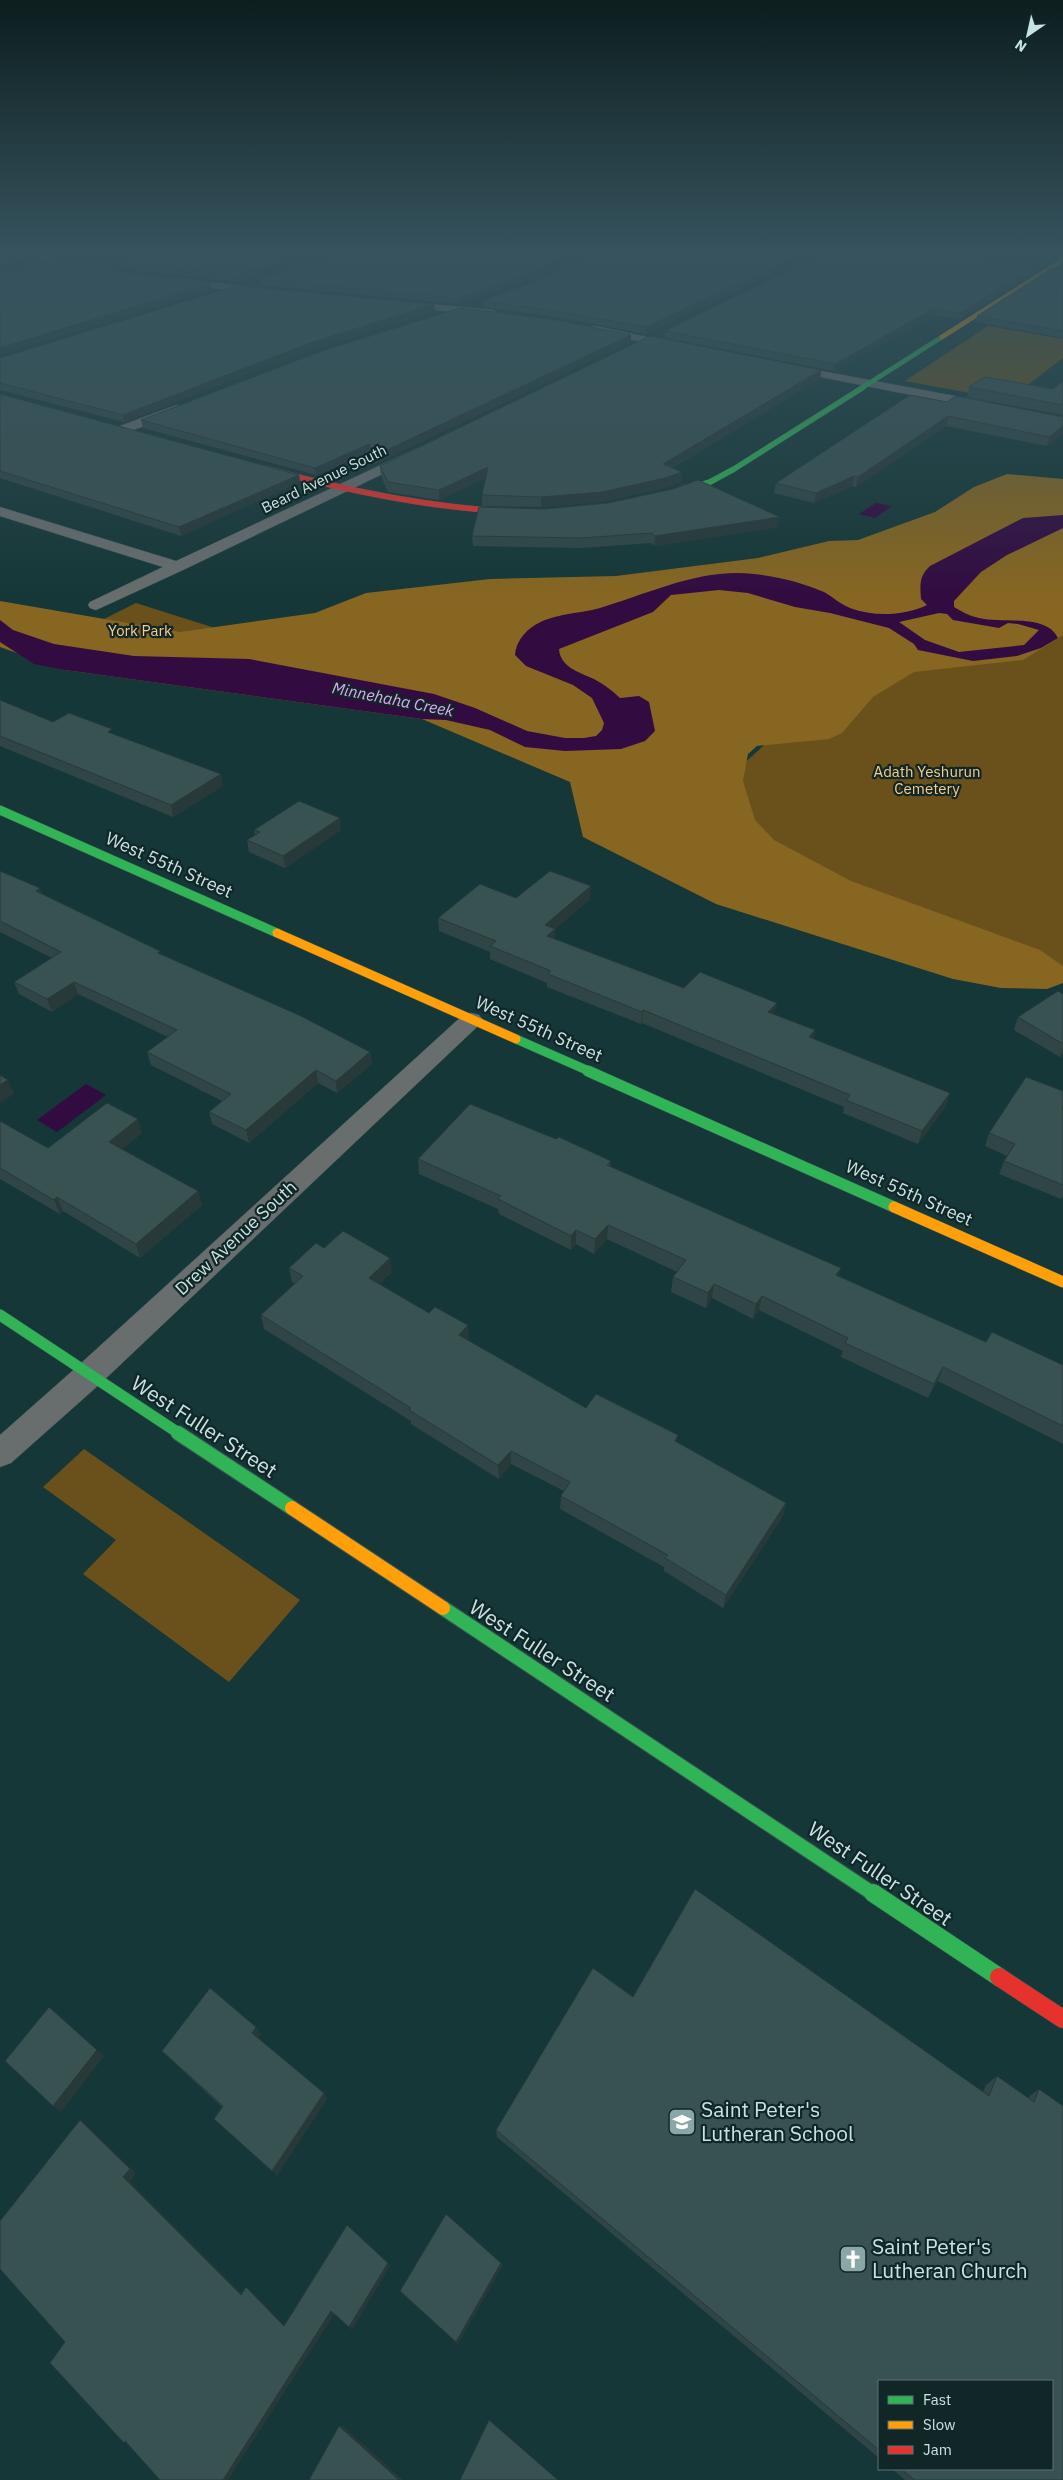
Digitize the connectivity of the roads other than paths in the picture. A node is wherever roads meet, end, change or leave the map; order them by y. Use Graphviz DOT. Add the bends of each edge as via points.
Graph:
graph roads {
  1 [pos="777,366"];
  2 [pos="896,366"];
  3 [pos="869,383"];
  4 [pos="187,405"];
  5 [pos="996,408"];
  6 [pos="120,428"];
  7 [pos="144,435"];
  8 [pos="428,446"];
  9 [pos="257,466"];
  10 [pos="340,489"];
  11 [pos="661,496"];
  12 [pos="0,511"];
  13 [pos="528,512"];
  14 [pos="178,567"];
  15 [pos="96,605"];
  16 [pos="0,810"];
  17 [pos="471,1020"];
  18 [pos="1063,1282"];
  19 [pos="0,1315"];
  20 [pos="90,1374"];
  21 [pos="0,1454"];
  22 [pos="1063,2019"];
  1 -- 3 [label="street"];
  2 -- 3 [label="street"];
  3 -- 5 [label="street"];
  3 -- 11 [label="street" via="734,469 710,482"];
  4 -- 6 [label="street"];
  6 -- 7 [label="street"];
  8 -- 10 [label="street, Beard Avenue South"];
  9 -- 10 [label="street"];
  10 -- 13 [label="street" via="453,509"];
  10 -- 14 [label="street, Beard Avenue South"];
  12 -- 14 [label="street"];
  14 -- 15 [label="street, Beard Avenue South"];
  16 -- 17 [label="street, West 55th Street"];
  17 -- 18 [label="street, West 55th Street"];
  17 -- 20 [label="street, Drew Avenue South"];
  19 -- 20 [label="street, West Fuller Street"];
  20 -- 21 [label="street, Drew Avenue South"];
  20 -- 22 [label="street, West Fuller Street"];
}
